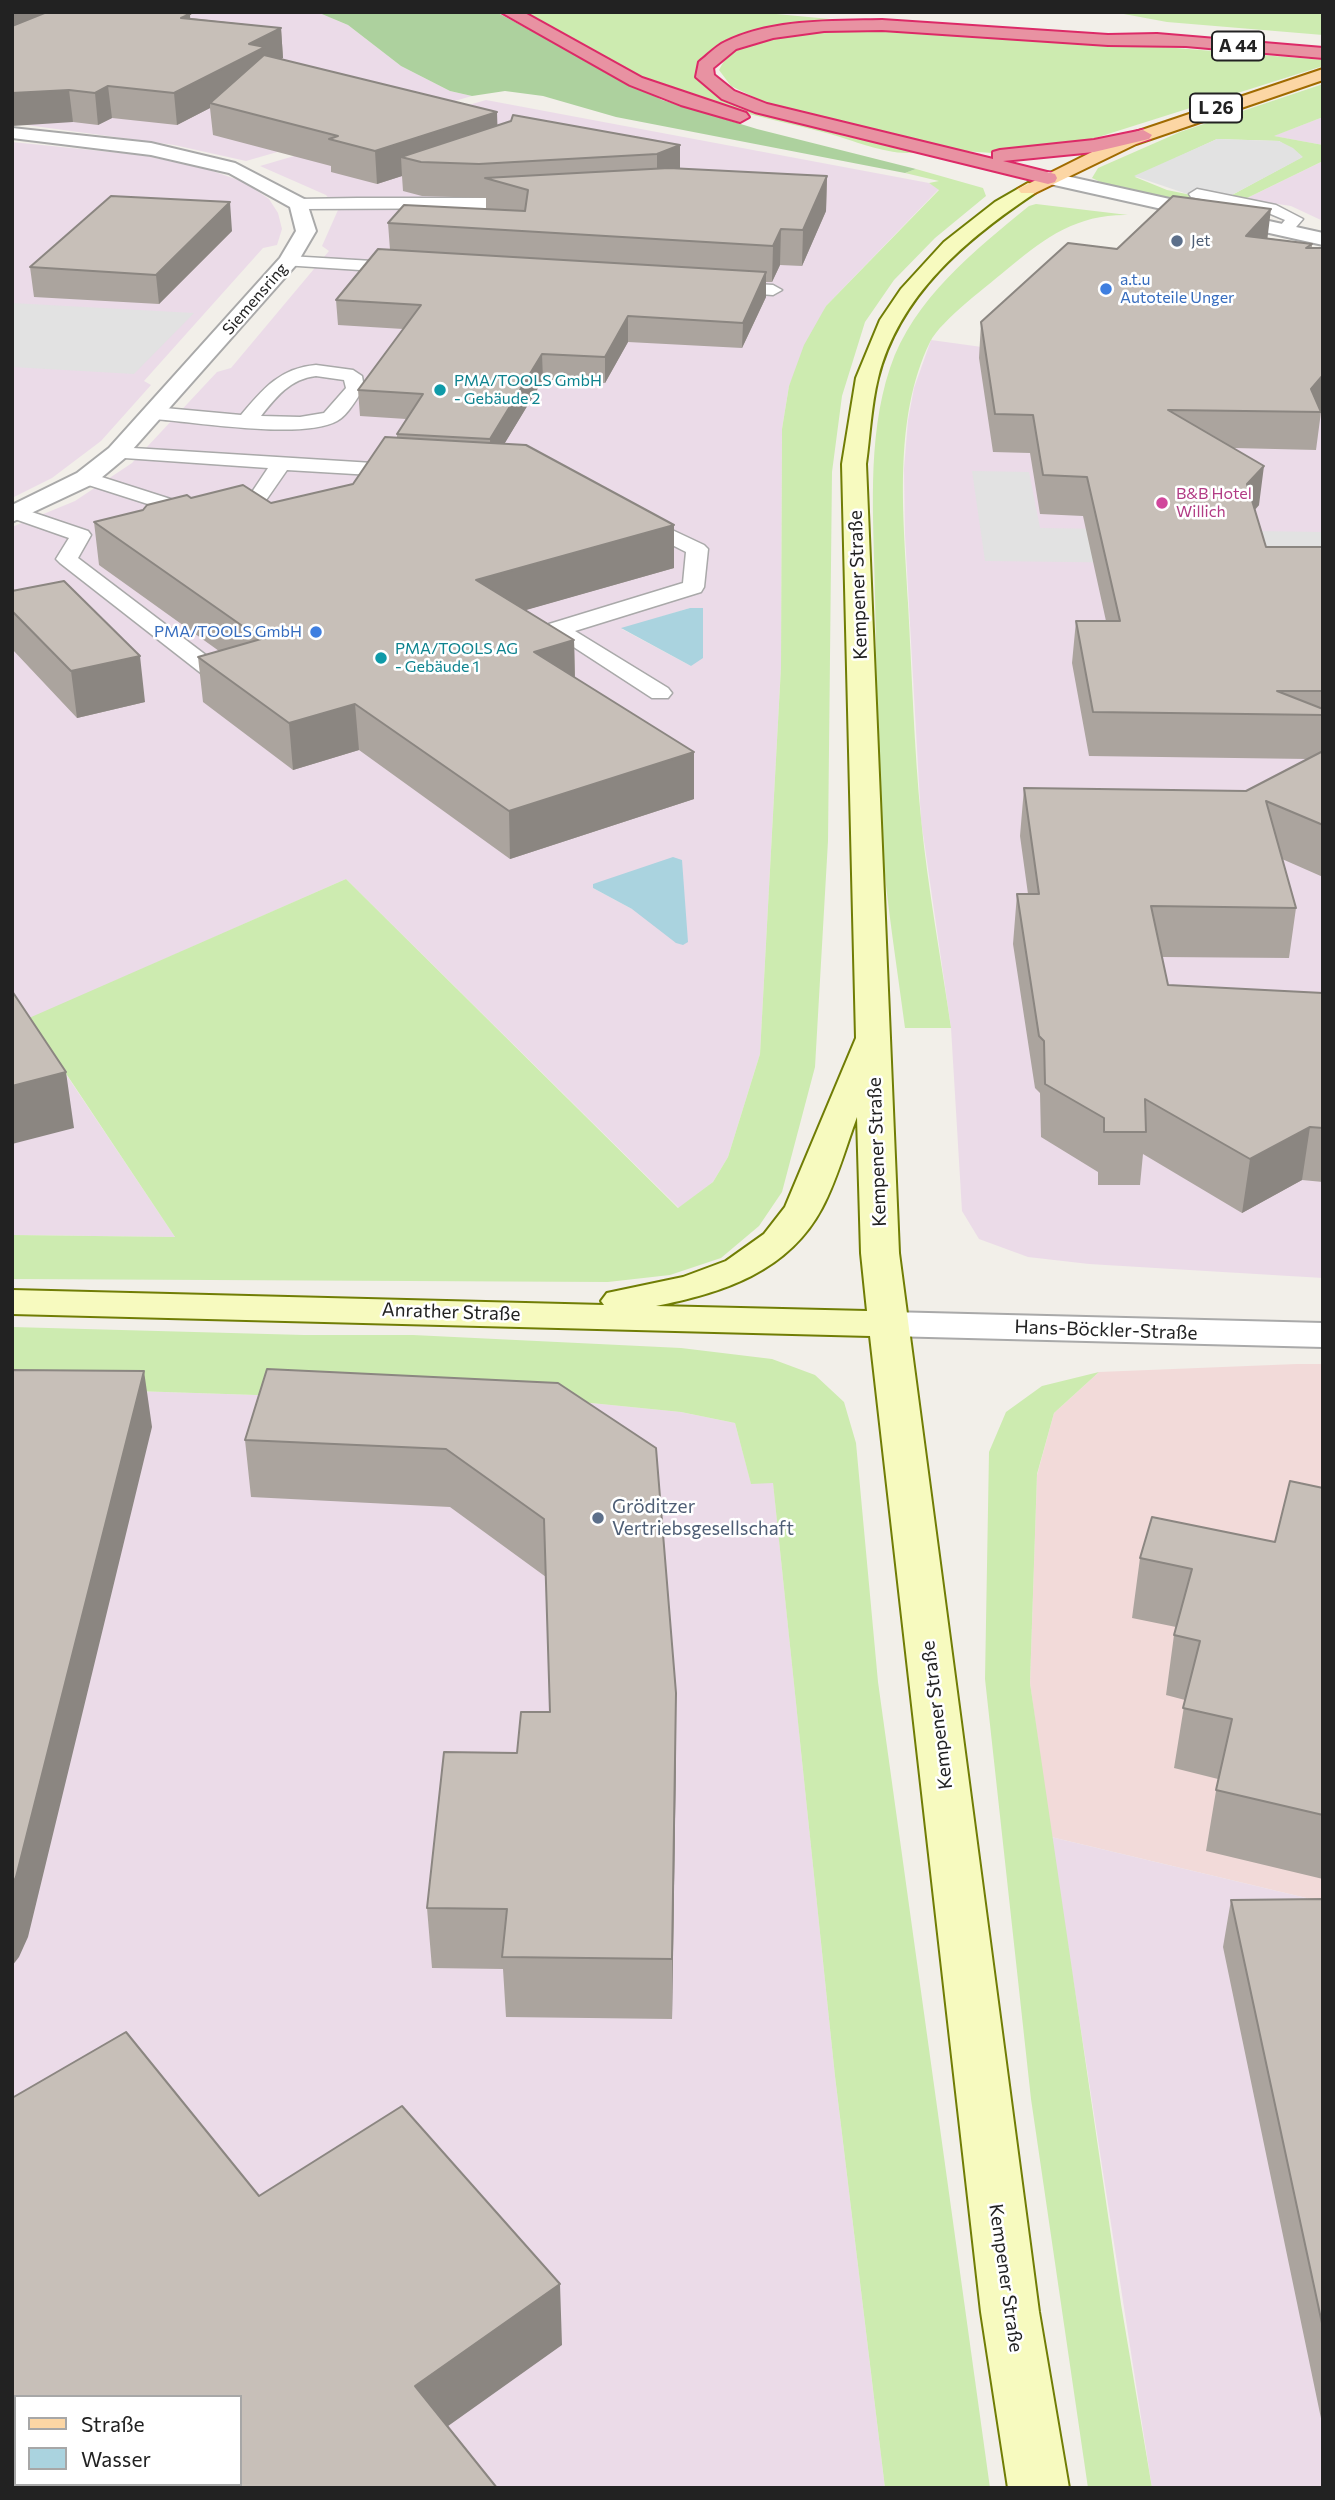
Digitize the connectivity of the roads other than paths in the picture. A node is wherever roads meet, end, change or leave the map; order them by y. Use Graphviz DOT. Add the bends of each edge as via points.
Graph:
graph roads {
  1 [pos="509,12"];
  2 [pos="831,12"];
  3 [pos="947,12"];
  4 [pos="1154,24"];
  5 [pos="1184,41"];
  6 [pos="1323,42"];
  7 [pos="1289,45"];
  8 [pos="1323,53"];
  9 [pos="1323,74"];
  10 [pos="12,133"];
  11 [pos="1143,135"];
  12 [pos="946,155"];
  13 [pos="1048,178"];
  14 [pos="393,184"];
  15 [pos="1027,189"];
  16 [pos="1197,194"];
  17 [pos="353,201"];
  18 [pos="550,202"];
  19 [pos="299,204"];
  20 [pos="1255,226"];
  21 [pos="1284,231"];
  22 [pos="1323,239"];
  23 [pos="289,261"];
  24 [pos="421,269"];
  25 [pos="705,286"];
  26 [pos="773,290"];
  27 [pos="154,413"];
  28 [pos="247,419"];
  29 [pos="117,453"];
  30 [pos="281,463"];
  31 [pos="427,473"];
  32 [pos="86,478"];
  33 [pos="613,508"];
  34 [pos="15,514"];
  35 [pos="205,517"];
  36 [pos="169,527"];
  37 [pos="228,683"];
  38 [pos="660,693"];
  39 [pos="873,1034"];
  40 [pos="12,1302"];
  41 [pos="528,1315"];
  42 [pos="889,1324"];
  43 [pos="1323,1335"];
  44 [pos="1039,2488"];
  1 -- 15 [label="highway" via="547,29 611,70 682,99"];
  2 -- 5 [label="highway, A 44"];
  3 -- 7 [label="highway, A 44"];
  4 -- 7 [label="highway"];
  5 -- 7 [label="highway, A 44"];
  5 -- 12 [label="highway" via="843,25 749,39 716,53 705,66 703,72 711,84 743,102"];
  6 -- 7 [label="highway, A 44"];
  7 -- 8 [label="highway, A 44"];
  9 -- 11 [label="main road, Kempener Straße / L 26"];
  10 -- 19 [label="street" via="151,149 235,169"];
  11 -- 12 [label="highway" via="1016,156"];
  11 -- 13 [label="main road, Kempener Straße / L 26"];
  12 -- 13 [label="highway"];
  13 -- 15 [label="main road, Kempener Straße / L 26"];
  13 -- 20 [label="street"];
  14 -- 17 [label="lane"];
  15 -- 20 [label="street"];
  15 -- 39 [label="main road, Kempener Straße / L 26" via="954,244 902,300 868,377 854,464"];
  16 -- 21 [label="lane" via="1282,211 1295,219"];
  17 -- 18 [label="lane" via="480,206"];
  17 -- 19 [label="lane"];
  19 -- 23 [label="street, Siemensring" via="306,231"];
  20 -- 21 [label="street"];
  21 -- 22 [label="street"];
  23 -- 24 [label="lane"];
  23 -- 27 [label="street, Siemensring"];
  25 -- 26 [label="lane"];
  27 -- 28 [label="lane"];
  27 -- 29 [label="street, Siemensring"];
  28 -- 28 [label="lane" via="318,423 331,417 355,388 353,376 330,371 282,378"];
  29 -- 30 [label="lane"];
  29 -- 32 [label="street, Siemensring"];
  30 -- 31 [label="lane"];
  30 -- 35 [label="lane" via="255,502"];
  32 -- 34 [label="street, Siemensring"];
  32 -- 35 [label="lane"];
  33 -- 38 [label="lane" via="697,549 693,587 557,629"];
  34 -- 37 [label="lane" via="91,538 67,559"];
  35 -- 36 [label="lane"];
  39 -- 41 [label="main road" via="803,1208 778,1242 740,1269 693,1287"];
  39 -- 42 [label="main road, Kempener Straße / L 26" via="880,1254"];
  40 -- 41 [label="main road, Anrather Straße"];
  41 -- 42 [label="main road, Anrather Straße"];
  42 -- 43 [label="street, Hans-Böckler-Straße"];
  42 -- 44 [label="main road, Kempener Straße / L 26" via="1010,2312"];
}
